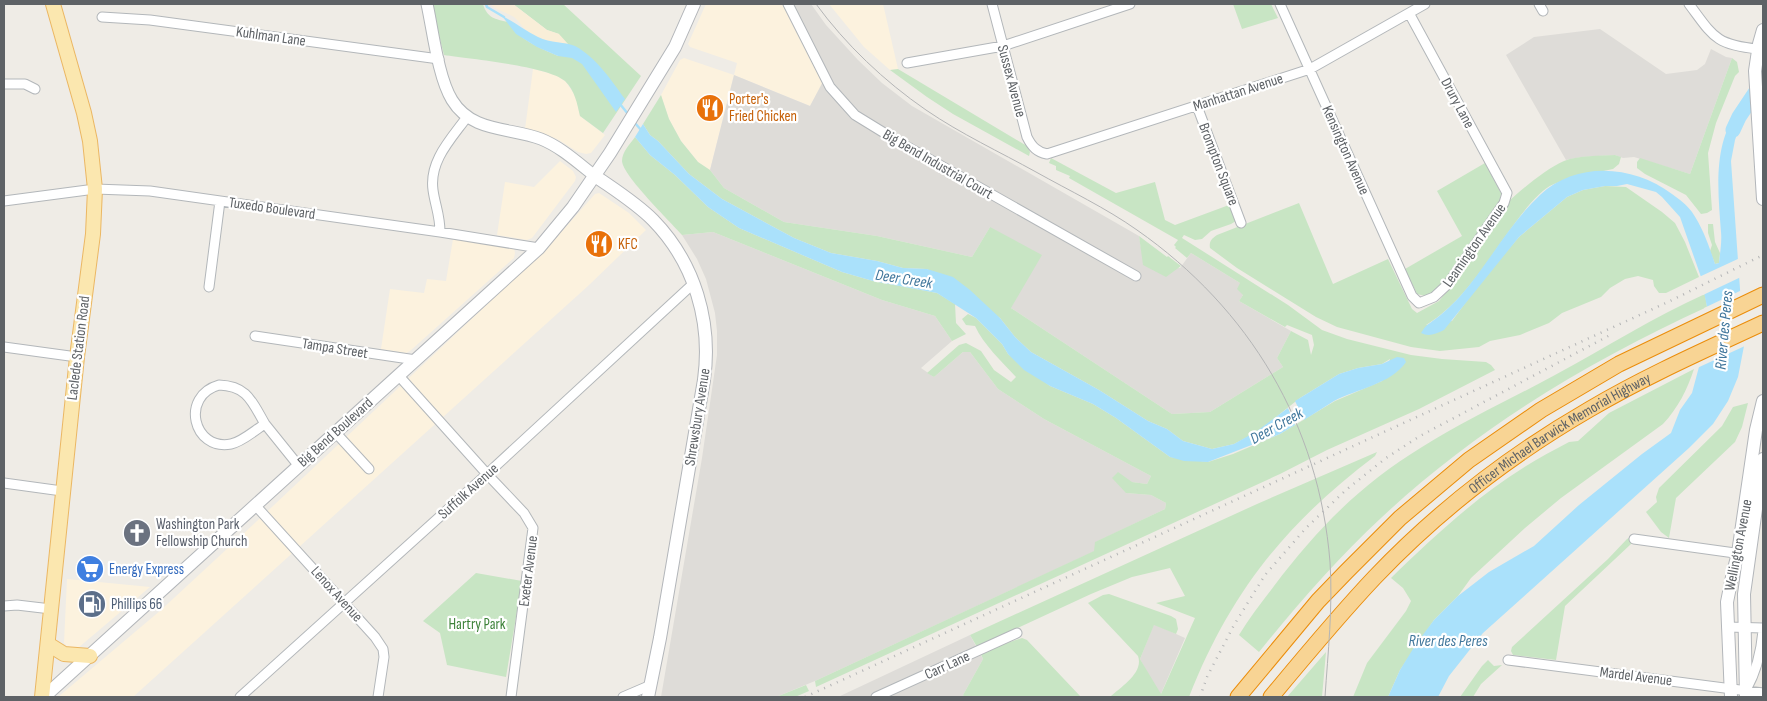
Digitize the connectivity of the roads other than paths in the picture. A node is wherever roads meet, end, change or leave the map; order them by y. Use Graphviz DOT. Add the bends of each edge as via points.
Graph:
graph roads {
  1 [pos="53,4"];
  2 [pos="427,4"];
  3 [pos="683,4"];
  4 [pos="694,4"];
  5 [pos="788,4"];
  6 [pos="992,4"];
  7 [pos="1130,4"];
  8 [pos="1280,4"];
  9 [pos="1425,4"];
  10 [pos="1689,4"];
  11 [pos="1409,13"];
  12 [pos="102,17"];
  13 [pos="686,22"];
  14 [pos="1763,30"];
  15 [pos="1003,46"];
  16 [pos="1760,47"];
  17 [pos="439,59"];
  18 [pos="907,64"];
  19 [pos="1310,69"];
  20 [pos="4,84"];
  21 [pos="35,89"];
  22 [pos="1196,106"];
  23 [pos="467,117"];
  24 [pos="1041,153"];
  25 [pos="595,176"];
  26 [pos="96,189"];
  27 [pos="1507,193"];
  28 [pos="1763,199"];
  29 [pos="4,201"];
  30 [pos="220,201"];
  31 [pos="1241,223"];
  32 [pos="440,232"];
  33 [pos="539,248"];
  34 [pos="1136,276"];
  35 [pos="694,283"];
  36 [pos="209,287"];
  37 [pos="1763,295"];
  38 [pos="1412,296"];
  39 [pos="1763,323"];
  40 [pos="255,336"];
  41 [pos="4,347"];
  42 [pos="77,357"];
  43 [pos="416,360"];
  44 [pos="399,376"];
  45 [pos="1763,401"];
  46 [pos="265,424"];
  47 [pos="335,432"];
  48 [pos="1763,459"];
  49 [pos="298,465"];
  50 [pos="369,469"];
  51 [pos="487,474"];
  52 [pos="4,483"];
  53 [pos="62,491"];
  54 [pos="255,505"];
  55 [pos="1634,539"];
  56 [pos="1744,554"];
  57 [pos="345,602"];
  58 [pos="4,606"];
  59 [pos="51,609"];
  60 [pos="1727,627"];
  61 [pos="1744,628"];
  62 [pos="1763,630"];
  63 [pos="1018,633"];
  64 [pos="48,644"];
  65 [pos="90,656"];
  66 [pos="1508,660"];
  67 [pos="649,691"];
  68 [pos="1730,693"];
  69 [pos="1763,693"];
  70 [pos="1746,694"];
  71 [pos="43,697"];
  72 [pos="240,697"];
  73 [pos="378,697"];
  74 [pos="511,697"];
  75 [pos="623,697"];
  76 [pos="876,697"];
  77 [pos="1238,697"];
  78 [pos="1271,697"];
  1 -- 26 [label="main road, Laclede Station Road" via="84,113"];
  2 -- 17 [label="street"];
  3 -- 13 [label="main road"];
  4 -- 13 [label="main road, Big Bend Boulevard"];
  5 -- 34 [label="street, Big Bend Industrial Court" via="830,87 855,115"];
  6 -- 15 [label="street, Sussex Avenue"];
  7 -- 15 [label="street"];
  8 -- 19 [label="street, Kensington Avenue"];
  9 -- 11 [label="street, Manhattan Avenue"];
  10 -- 16 [label="street" via="1717,39 1733,45"];
  11 -- 19 [label="street, Manhattan Avenue"];
  11 -- 27 [label="street, Drury Lane"];
  12 -- 17 [label="street, Kuhlman Lane" via="150,20"];
  13 -- 25 [label="main road, Big Bend Boulevard" via="675,47"];
  14 -- 16 [label="main road"];
  15 -- 18 [label="street"];
  15 -- 24 [label="street, Sussex Avenue" via="1028,137 1033,148"];
  16 -- 28 [label="main road" via="1755,79"];
  17 -- 23 [label="street" via="451,99"];
  19 -- 22 [label="street, Manhattan Avenue"];
  19 -- 38 [label="street, Kensington Avenue"];
  20 -- 21 [label="street" via="25,84"];
  22 -- 24 [label="street, Manhattan Avenue" via="1053,153"];
  22 -- 31 [label="street, Brompton Square"];
  23 -- 25 [label="street" via="486,126 542,140"];
  23 -- 32 [label="street" via="440,154 433,171"];
  25 -- 33 [label="main road, Big Bend Boulevard"];
  25 -- 35 [label="main road, Shrewsbury Avenue" via="654,221 677,249"];
  26 -- 29 [label="street, Tuxedo Boulevard"];
  26 -- 30 [label="street, Tuxedo Boulevard" via="150,191"];
  26 -- 42 [label="main road, Laclede Station Road"];
  27 -- 38 [label="street, Leamington Avenue" via="1504,203 1448,284 1429,301 1419,303"];
  30 -- 32 [label="street, Tuxedo Boulevard"];
  30 -- 36 [label="street"];
  32 -- 33 [label="street, Tuxedo Boulevard"];
  33 -- 43 [label="main road, Big Bend Boulevard"];
  35 -- 51 [label="street, Suffolk Avenue"];
  35 -- 67 [label="main road, Shrewsbury Avenue" via="706,339 705,369"];
  37 -- 77 [label="highway, Officer Michael Barwick Memorial Highway" via="1658,344 1579,386 1505,434 1434,488 1318,601"];
  39 -- 78 [label="highway, Officer Michael Barwick Memorial Highway" via="1589,409 1490,476 1376,575"];
  40 -- 43 [label="street, Tampa Street"];
  41 -- 42 [label="street"];
  42 -- 53 [label="main road, Laclede Station Road"];
  43 -- 44 [label="main road, Big Bend Boulevard"];
  44 -- 47 [label="main road, Big Bend Boulevard"];
  44 -- 51 [label="street, Exeter Avenue"];
  45 -- 56 [label="main road, Wellington Avenue" via="1756,430"];
  46 -- 46 [label="street" via="250,398 236,387 219,385 210,388 199,398 196,407 196,421 201,433 220,444 238,442"];
  46 -- 49 [label="street"];
  47 -- 49 [label="main road, Big Bend Boulevard"];
  47 -- 50 [label="street"];
  48 -- 56 [label="main road, Wellington Avenue"];
  49 -- 54 [label="main road, Big Bend Boulevard"];
  51 -- 57 [label="street, Suffolk Avenue"];
  51 -- 74 [label="street, Exeter Avenue" via="524,513 533,528"];
  52 -- 53 [label="street"];
  53 -- 59 [label="main road, Laclede Station Road"];
  54 -- 57 [label="street, Lenox Avenue"];
  54 -- 65 [label="main road, Big Bend Boulevard"];
  55 -- 56 [label="street"];
  56 -- 60 [label="main road, Wellington Avenue" via="1732,577"];
  56 -- 61 [label="main road, Wellington Avenue"];
  57 -- 72 [label="street, Suffolk Avenue"];
  57 -- 73 [label="street, Lenox Avenue" via="382,649 384,657"];
  58 -- 59 [label="street"];
  59 -- 64 [label="main road, Laclede Station Road"];
  60 -- 61 [label="street"];
  60 -- 68 [label="main road, Wellington Avenue"];
  61 -- 62 [label="street"];
  61 -- 70 [label="main road, Wellington Avenue"];
  62 -- 70 [label="street" via="1754,676"];
  63 -- 76 [label="street, Carr Lane"];
  64 -- 65 [label="main road" via="64,654"];
  64 -- 71 [label="main road, Laclede Station Road"];
  65 -- 71 [label="main road, Big Bend Boulevard"];
  66 -- 68 [label="street, Mardel Avenue"];
  67 -- 75 [label="street"];
  68 -- 70 [label="street, Mardel Avenue"];
  69 -- 70 [label="street, Mardel Avenue"];
}
